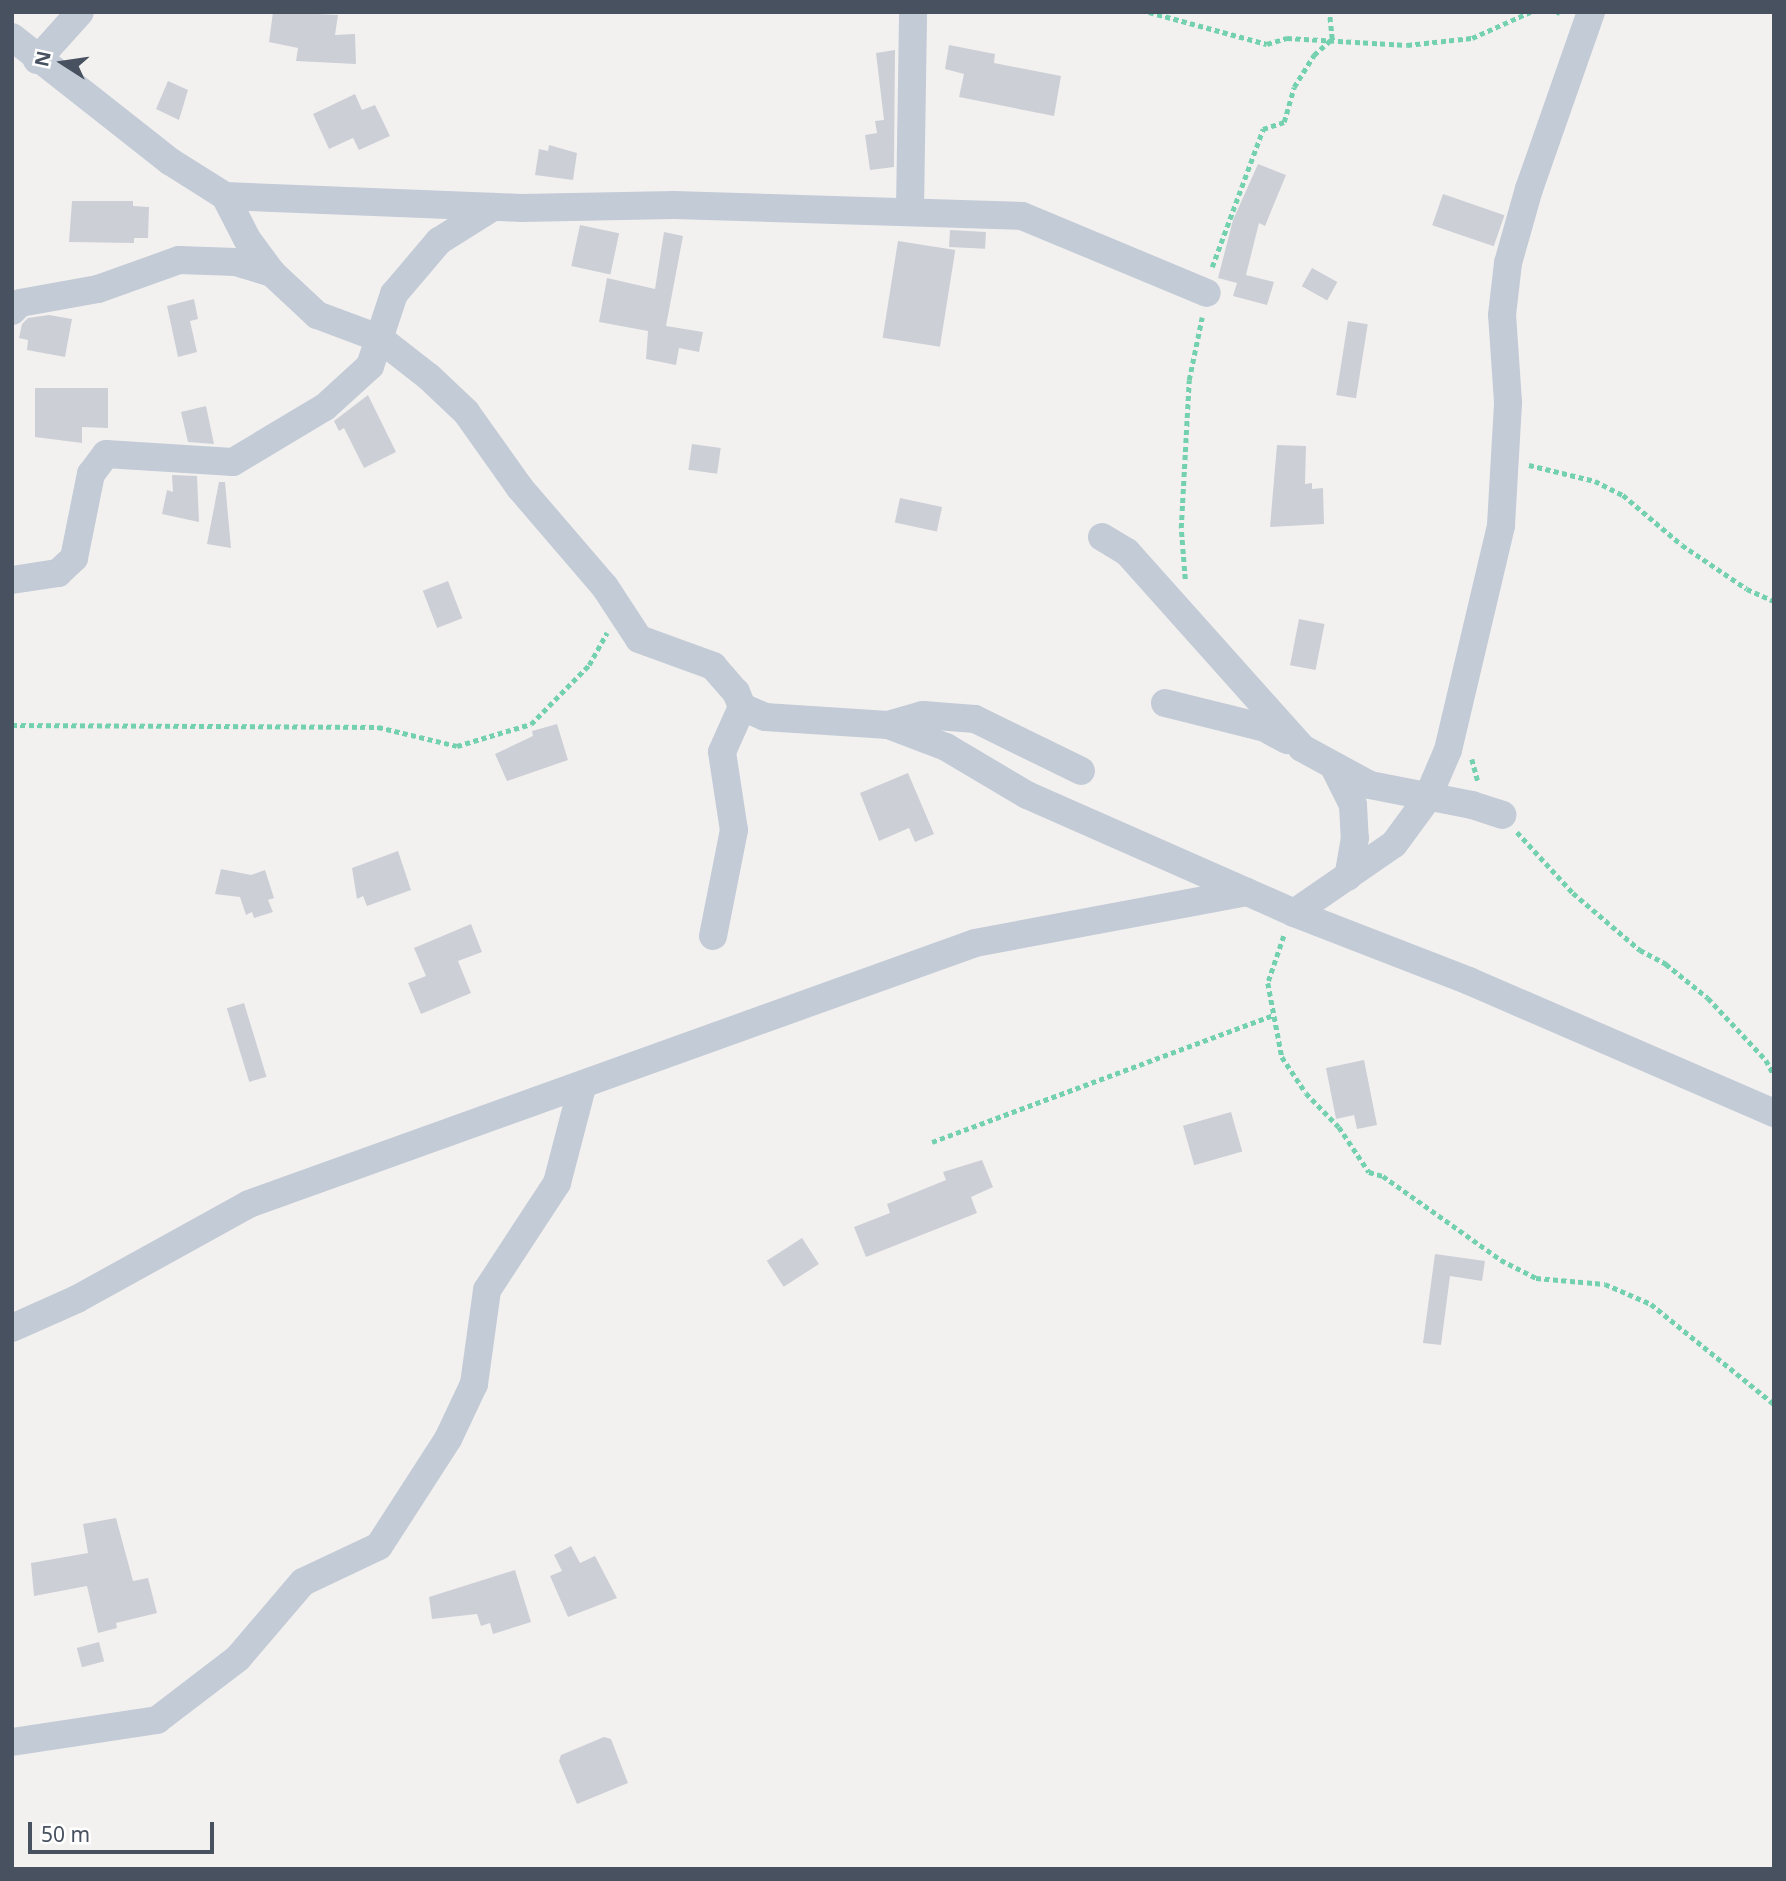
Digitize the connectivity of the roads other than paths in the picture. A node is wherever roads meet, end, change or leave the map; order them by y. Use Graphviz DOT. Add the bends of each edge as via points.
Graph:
graph roads {
  1 [pos="80,12"];
  2 [pos="913,12"];
  3 [pos="1591,12"];
  4 [pos="12,37"];
  5 [pos="37,60"];
  6 [pos="225,196"];
  7 [pos="492,207"];
  8 [pos="910,209"];
  9 [pos="272,273"];
  10 [pos="1207,293"];
  11 [pos="12,311"];
  12 [pos="379,338"];
  13 [pos="1102,537"];
  14 [pos="12,580"];
  15 [pos="1165,702"];
  16 [pos="742,707"];
  17 [pos="888,725"];
  18 [pos="1302,748"];
  19 [pos="1335,769"];
  20 [pos="1081,771"];
  21 [pos="1427,799"];
  22 [pos="1502,815"];
  23 [pos="1348,876"];
  24 [pos="1247,892"];
  25 [pos="1294,913"];
  26 [pos="713,936"];
  27 [pos="582,1087"];
  28 [pos="1774,1113"];
  29 [pos="12,1328"];
  30 [pos="12,1742"];
  1 -- 5 [label="street"];
  2 -- 8 [label="street"];
  3 -- 21 [label="street" via="1508,263 1502,315 1508,402 1501,459 1501,525 1448,750"];
  4 -- 5 [label="street"];
  5 -- 6 [label="street" via="172,162"];
  6 -- 7 [label="street"];
  6 -- 9 [label="street" via="247,239"];
  7 -- 8 [label="street"];
  7 -- 12 [label="street" via="439,241 394,293"];
  8 -- 10 [label="street" via="1022,216"];
  9 -- 11 [label="street" via="236,262 179,260 98,289 20,303"];
  9 -- 12 [label="street" via="317,315"];
  12 -- 14 [label="street" via="370,366 335,399 233,462 106,454 92,474 74,558 58,573"];
  12 -- 16 [label="street" via="466,412 520,488 614,600 639,639 713,666 736,692"];
  13 -- 18 [label="street" via="1127,552"];
  15 -- 18 [label="street" via="1265,728"];
  16 -- 17 [label="street" via="765,717"];
  16 -- 26 [label="street" via="722,752 734,830"];
  17 -- 20 [label="street" via="923,715 975,719"];
  17 -- 24 [label="street" via="946,747 1027,795"];
  18 -- 19 [label="street"];
  19 -- 21 [label="street" via="1370,785"];
  19 -- 23 [label="street" via="1353,805 1355,838"];
  21 -- 22 [label="street" via="1472,804"];
  21 -- 23 [label="street" via="1394,844"];
  23 -- 25 [label="street"];
  24 -- 25 [label="street"];
  24 -- 27 [label="street" via="975,943"];
  25 -- 28 [label="street" via="1469,981"];
  27 -- 29 [label="street" via="249,1204 89,1293"];
  27 -- 30 [label="street" via="556,1183 487,1290 474,1384 448,1439 379,1546 303,1582 238,1658 157,1720"];
}
